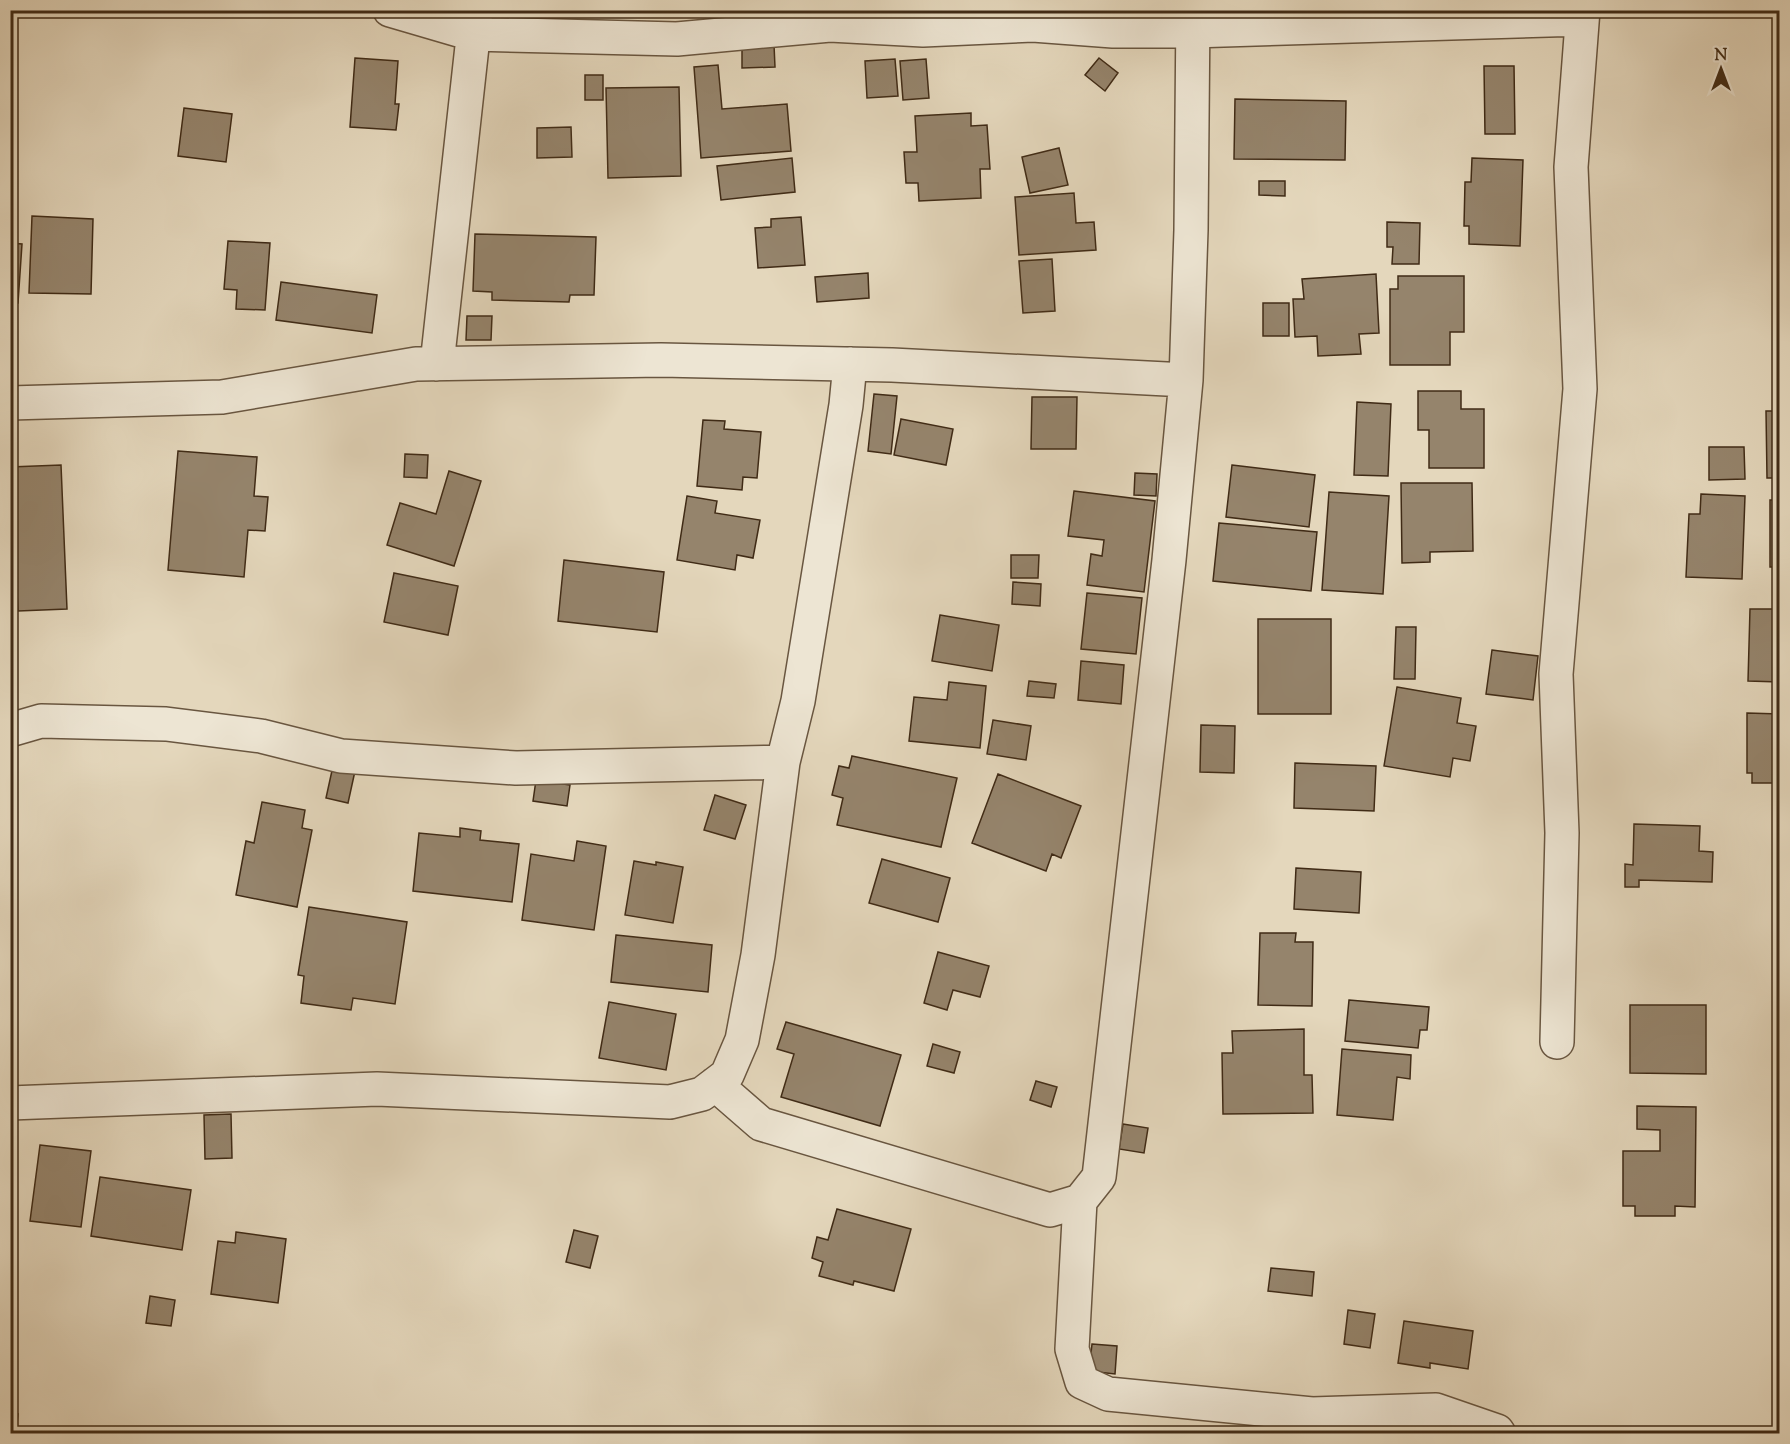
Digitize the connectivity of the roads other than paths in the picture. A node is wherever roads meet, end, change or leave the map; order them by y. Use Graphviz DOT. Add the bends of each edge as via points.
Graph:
graph roads {
  1 [pos="390,10"];
  2 [pos="1583,15"];
  3 [pos="831,18"];
  4 [pos="1192,21"];
  5 [pos="474,22"];
  6 [pos="437,364"];
  7 [pos="850,364"];
  8 [pos="1186,380"];
  9 [pos="10,403"];
  10 [pos="10,730"];
  11 [pos="783,762"];
  12 [pos="1557,1042"];
  13 [pos="715,1084"];
  14 [pos="10,1103"];
  15 [pos="1080,1201"];
  16 [pos="1498,1434"];
  1 -- 5 [label="street"];
  2 -- 4 [label="street"];
  2 -- 12 [label="street" via="1571,167 1580,389 1556,674 1562,833"];
  3 -- 4 [label="street" via="923,30 1033,25 1113,31"];
  3 -- 5 [label="street" via="677,39"];
  4 -- 8 [label="street"];
  5 -- 6 [label="street"];
  6 -- 7 [label="street" via="660,360"];
  6 -- 9 [label="street" via="416,364 222,397"];
  7 -- 8 [label="street"];
  7 -- 11 [label="street" via="798,701"];
  8 -- 15 [label="street" via="1100,1177"];
  10 -- 11 [label="street" via="41,722 166,724 261,735 341,756 516,768"];
  11 -- 13 [label="street" via="759,955 742,1040 727,1075"];
  13 -- 14 [label="street" via="702,1094 670,1102 377,1089"];
  13 -- 15 [label="street" via="761,1124 1050,1210"];
  15 -- 16 [label="street" via="1072,1349 1082,1382 1108,1394 1312,1414 1436,1410"];
}
